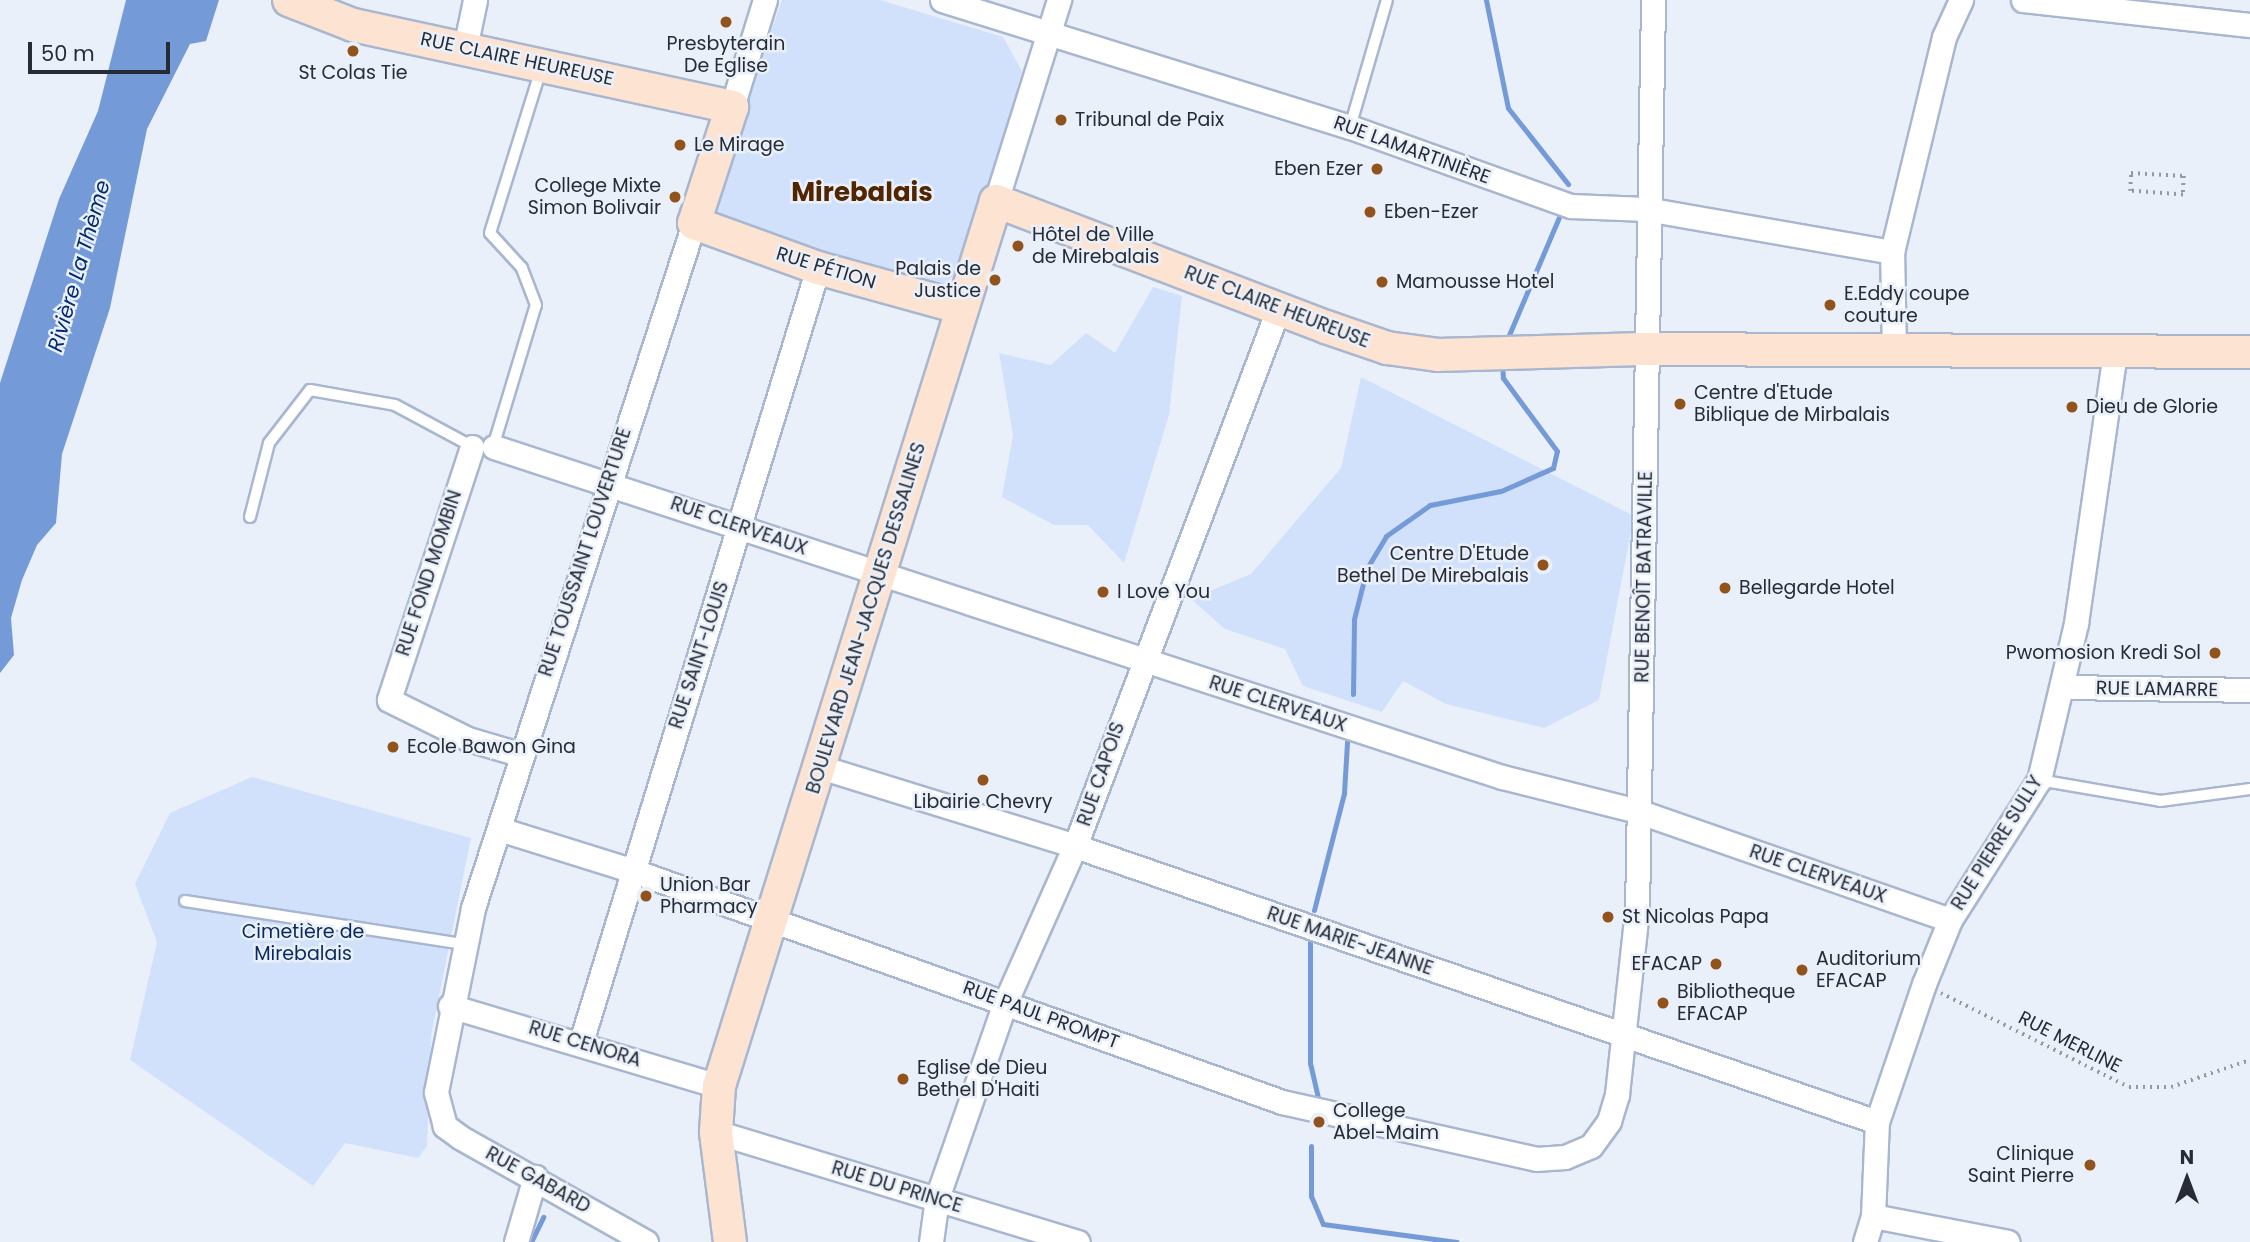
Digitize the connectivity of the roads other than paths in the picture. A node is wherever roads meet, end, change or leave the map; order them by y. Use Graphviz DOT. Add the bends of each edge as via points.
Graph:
graph roads {
  1 [pos="475,0"];
  2 [pos="765,0"];
  3 [pos="942,0"];
  4 [pos="1059,0"];
  5 [pos="1387,0"];
  6 [pos="1653,0"];
  7 [pos="1961,0"];
  8 [pos="2023,0"];
  9 [pos="296,3"];
  10 [pos="2250,26"];
  11 [pos="1049,29"];
  12 [pos="465,48"];
  13 [pos="543,63"];
  14 [pos="732,107"];
  15 [pos="1350,127"];
  16 [pos="996,201"];
  17 [pos="1646,209"];
  18 [pos="694,223"];
  19 [pos="1892,252"];
  20 [pos="818,268"];
  21 [pos="960,307"];
  22 [pos="1279,307"];
  23 [pos="1642,349"];
  24 [pos="1894,352"];
  25 [pos="2115,352"];
  26 [pos="2250,352"];
  27 [pos="483,447"];
  28 [pos="608,481"];
  29 [pos="250,517"];
  30 [pos="740,526"];
  31 [pos="882,577"];
  32 [pos="1141,659"];
  33 [pos="2064,687"];
  34 [pos="2250,690"];
  35 [pos="519,754"];
  36 [pos="820,767"];
  37 [pos="2039,780"];
  38 [pos="2250,789"];
  39 [pos="1637,811"];
  40 [pos="499,829"];
  41 [pos="1075,846"];
  42 [pos="631,870"];
  43 [pos="185,901"];
  44 [pos="775,920"];
  45 [pos="1950,920"];
  46 [pos="464,944"];
  47 [pos="1005,1003"];
  48 [pos="450,1006"];
  49 [pos="1626,1035"];
  50 [pos="581,1042"];
  51 [pos="719,1086"];
  52 [pos="438,1111"];
  53 [pos="1877,1122"];
  54 [pos="716,1132"];
  55 [pos="1591,1146"];
  56 [pos="535,1177"];
  57 [pos="937,1198"];
  58 [pos="1873,1216"];
  59 [pos="516,1242"];
  60 [pos="646,1242"];
  61 [pos="730,1242"];
  62 [pos="931,1242"];
  63 [pos="1078,1242"];
  64 [pos="1864,1242"];
  65 [pos="2008,1242"];
  1 -- 12 [label="street"];
  2 -- 14 [label="street, RUE TOUSSAINT LOUVERTURE"];
  3 -- 11 [label="street, RUE LAMARTINIÈRE"];
  4 -- 11 [label="street, BOULEVARD JEAN-JACQUES DESSALINES"];
  5 -- 15 [label="lane"];
  6 -- 17 [label="street, RUE BENOÎT BATRAVILLE"];
  7 -- 19 [label="street" via="1944,37"];
  8 -- 10 [label="street"];
  9 -- 12 [label="main road, RUE CLAIRE HEUREUSE" via="353,25"];
  11 -- 15 [label="street, RUE LAMARTINIÈRE"];
  11 -- 16 [label="street, BOULEVARD JEAN-JACQUES DESSALINES"];
  12 -- 13 [label="main road, RUE CLAIRE HEUREUSE"];
  13 -- 14 [label="main road, RUE CLAIRE HEUREUSE"];
  13 -- 27 [label="lane" via="490,233 522,268 536,305"];
  14 -- 18 [label="main road, RUE TOUSSAINT LOUVERTURE"];
  15 -- 17 [label="street, RUE LAMARTINIÈRE" via="1571,206"];
  16 -- 21 [label="main road, BOULEVARD JEAN-JACQUES DESSALINES"];
  16 -- 22 [label="main road, RUE CLAIRE HEUREUSE"];
  17 -- 19 [label="street, RUE LAMARTINIÈRE"];
  17 -- 23 [label="street, RUE BENOÎT BATRAVILLE"];
  18 -- 20 [label="main road, RUE PÉTION"];
  18 -- 28 [label="street, RUE TOUSSAINT LOUVERTURE"];
  19 -- 24 [label="street"];
  20 -- 21 [label="main road, RUE PÉTION"];
  20 -- 30 [label="street, RUE SAINT-LOUIS"];
  21 -- 31 [label="main road, BOULEVARD JEAN-JACQUES DESSALINES"];
  22 -- 23 [label="main road, RUE CLAIRE HEUREUSE" via="1387,348 1485,356"];
  22 -- 32 [label="street, RUE CAPOIS"];
  23 -- 24 [label="main road, RUE CLAIRE HEUREUSE"];
  23 -- 39 [label="street, RUE BENOÎT BATRAVILLE" via="1648,493"];
  24 -- 25 [label="main road, RUE CLAIRE HEUREUSE"];
  25 -- 26 [label="main road, RUE CLAIRE HEUREUSE"];
  25 -- 33 [label="street, RUE PIERRE SULLY"];
  27 -- 28 [label="street, RUE CLERVEAUX"];
  27 -- 29 [label="lane" via="395,405 310,390 269,443"];
  27 -- 35 [label="street, RUE FOND MOMBIN" via="389,700 468,739"];
  28 -- 30 [label="street, RUE CLERVEAUX"];
  28 -- 35 [label="street, RUE TOUSSAINT LOUVERTURE"];
  30 -- 31 [label="street, RUE CLERVEAUX"];
  30 -- 42 [label="street, RUE SAINT-LOUIS"];
  31 -- 32 [label="street, RUE CLERVEAUX"];
  31 -- 36 [label="main road, BOULEVARD JEAN-JACQUES DESSALINES"];
  32 -- 39 [label="street, RUE CLERVEAUX" via="1502,778"];
  32 -- 41 [label="street, RUE CAPOIS"];
  33 -- 34 [label="street, RUE LAMARRE"];
  33 -- 37 [label="street, RUE PIERRE SULLY"];
  35 -- 40 [label="street, RUE TOUSSAINT LOUVERTURE"];
  36 -- 41 [label="street, RUE MARIE-JEANNE"];
  36 -- 44 [label="main road, BOULEVARD JEAN-JACQUES DESSALINES"];
  37 -- 38 [label="lane" via="2160,801"];
  37 -- 45 [label="street, RUE PIERRE SULLY"];
  39 -- 45 [label="street, RUE CLERVEAUX"];
  39 -- 49 [label="street, RUE BENOÎT BATRAVILLE"];
  40 -- 42 [label="street, RUE PAUL PROMPT"];
  40 -- 46 [label="street, RUE TOUSSAINT LOUVERTURE"];
  41 -- 47 [label="street, RUE CAPOIS"];
  41 -- 49 [label="street, RUE MARIE-JEANNE"];
  42 -- 44 [label="street, RUE PAUL PROMPT"];
  42 -- 50 [label="street, RUE SAINT-LOUIS"];
  43 -- 46 [label="lane"];
  44 -- 47 [label="street, RUE PAUL PROMPT"];
  44 -- 51 [label="main road, BOULEVARD JEAN-JACQUES DESSALINES"];
  45 -- 53 [label="street, RUE PIERRE SULLY"];
  46 -- 48 [label="street, RUE TOUSSAINT LOUVERTURE"];
  47 -- 55 [label="street, RUE PAUL PROMPT" via="1282,1102 1536,1159 1565,1157"];
  47 -- 57 [label="street, RUE CAPOIS"];
  48 -- 50 [label="street, RUE CENORA"];
  48 -- 52 [label="street, RUE TOUSSAINT LOUVERTURE"];
  49 -- 53 [label="street, RUE MARIE-JEANNE"];
  49 -- 55 [label="street, RUE BENOÎT BATRAVILLE" via="1609,1121"];
  50 -- 51 [label="street, RUE CENORA"];
  51 -- 54 [label="main road, BOULEVARD JEAN-JACQUES DESSALINES"];
  52 -- 56 [label="street, RUE GABARD" via="460,1137"];
  53 -- 58 [label="street, RUE PIERRE SULLY"];
  54 -- 57 [label="street, RUE DU PRINCE"];
  54 -- 61 [label="main road, BOULEVARD JEAN-JACQUES DESSALINES"];
  56 -- 59 [label="street"];
  56 -- 60 [label="street, RUE GABARD"];
  57 -- 62 [label="street, RUE CAPOIS"];
  57 -- 63 [label="street, RUE DU PRINCE"];
  58 -- 64 [label="street, RUE PIERRE SULLY"];
  58 -- 65 [label="street"];
}
